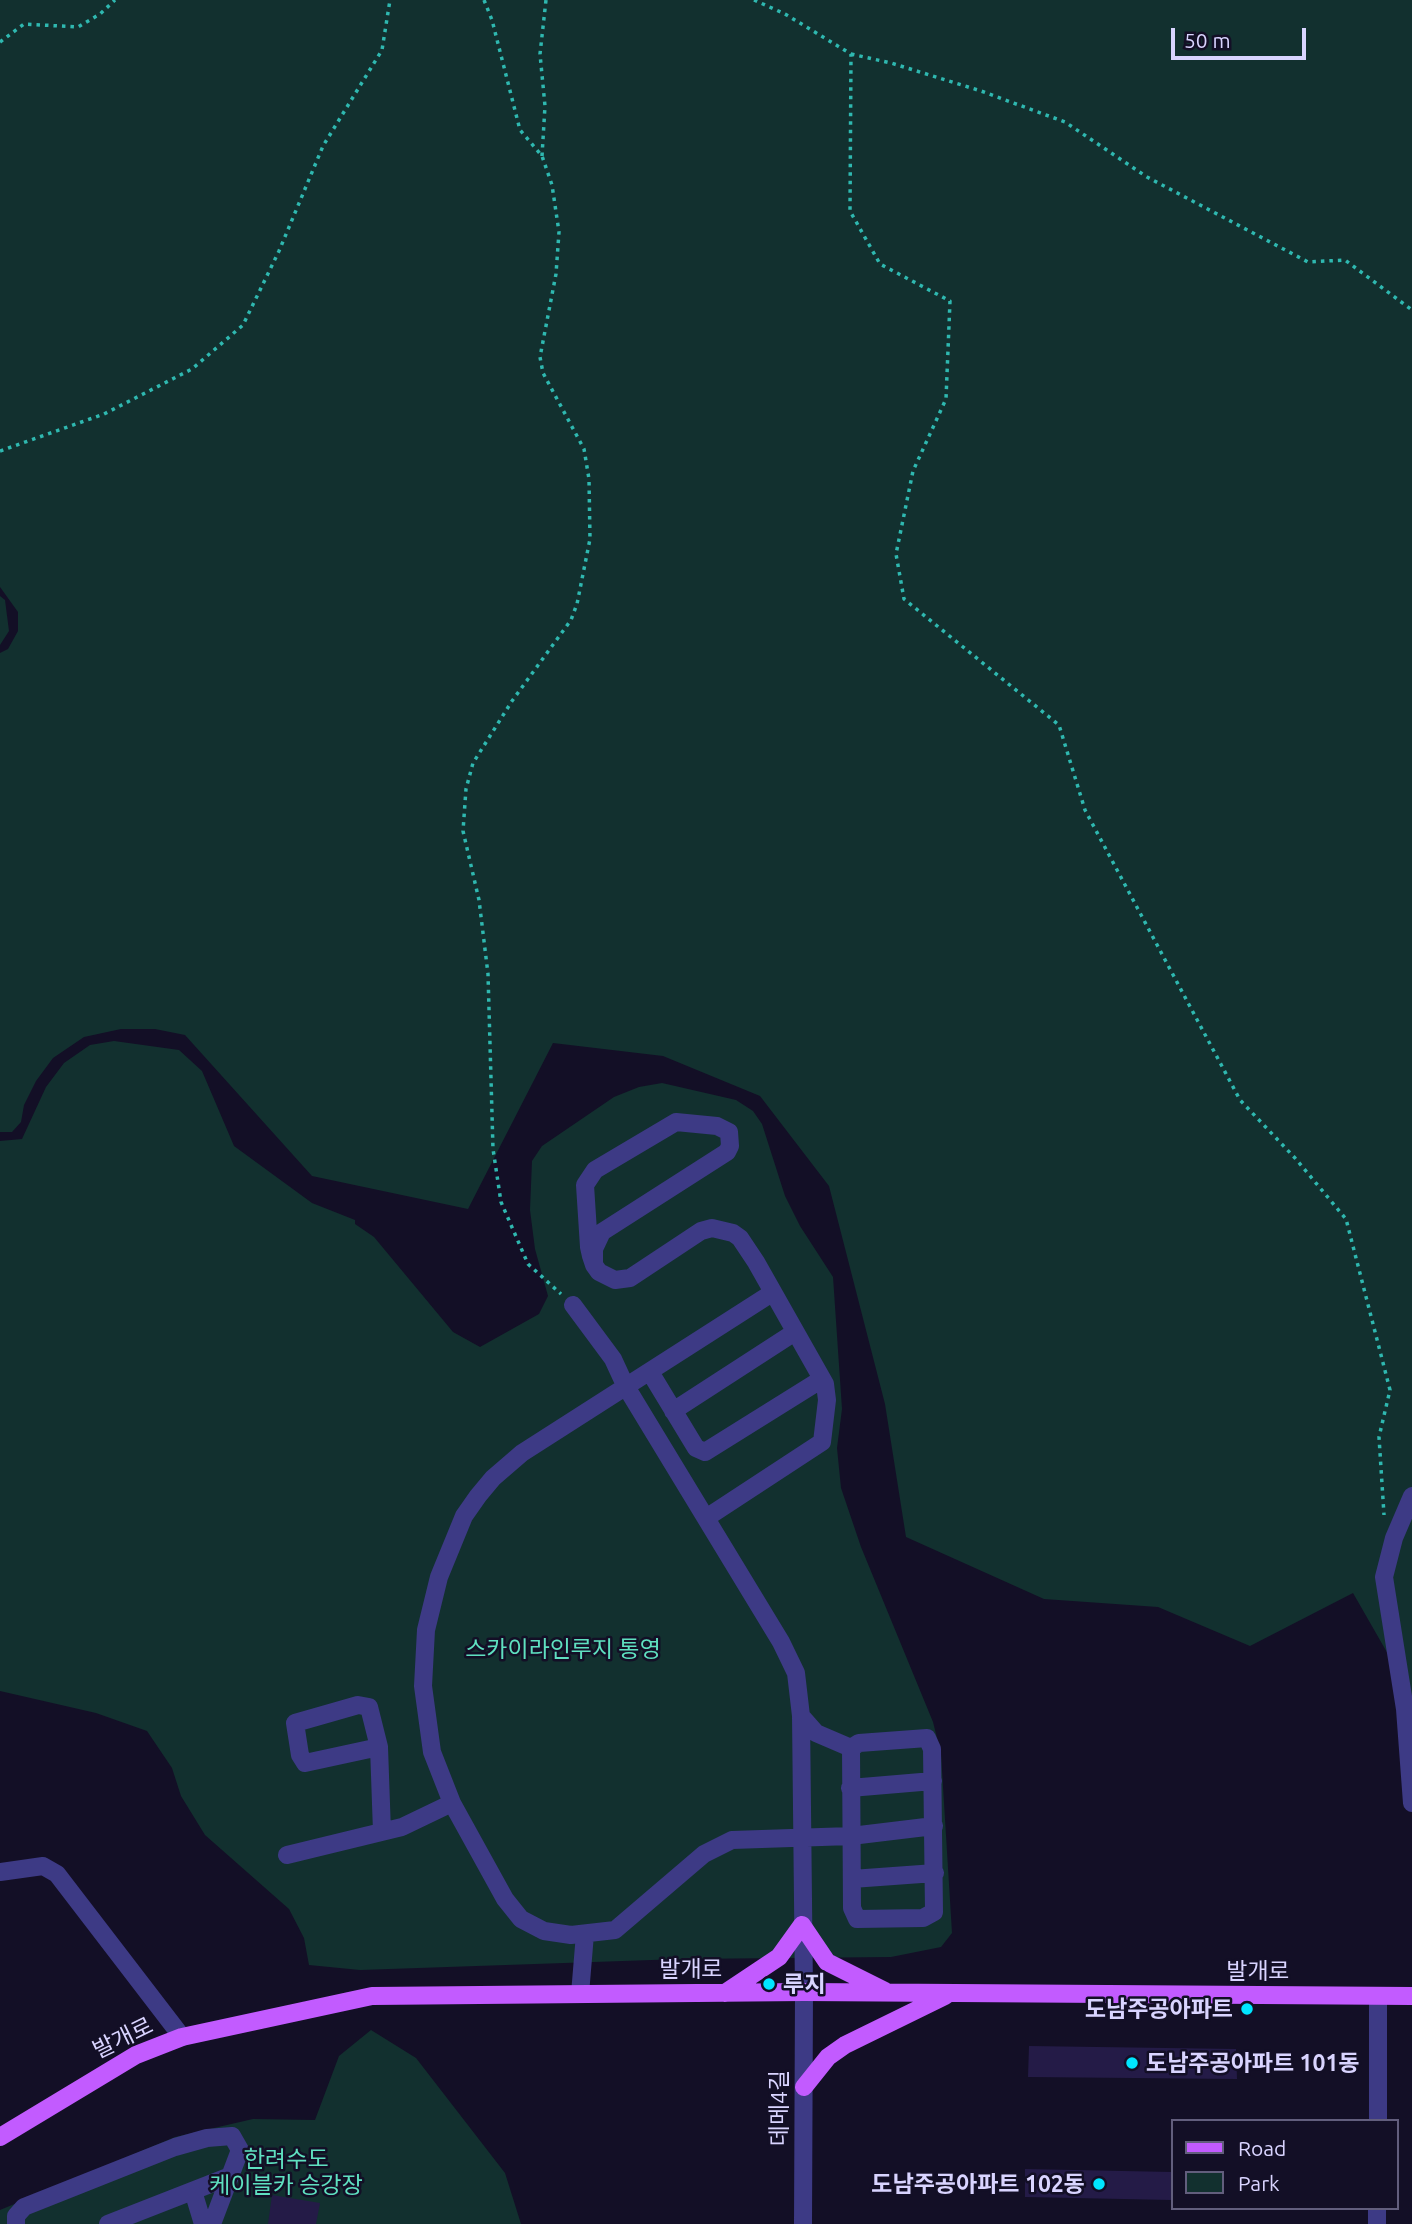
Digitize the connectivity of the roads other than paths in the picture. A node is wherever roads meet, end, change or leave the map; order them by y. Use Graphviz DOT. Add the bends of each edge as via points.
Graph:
graph roads {
  1 [pos="594,1265"];
  2 [pos="772,1293"];
  3 [pos="573,1305"];
  4 [pos="795,1332"];
  5 [pos="650,1372"];
  6 [pos="822,1379"];
  7 [pos="625,1385"];
  8 [pos="673,1410"];
  9 [pos="1412,1496"];
  10 [pos="706,1517"];
  11 [pos="801,1716"];
  12 [pos="379,1747"];
  13 [pos="851,1748"];
  14 [pos="933,1781"];
  15 [pos="850,1788"];
  16 [pos="1412,1802"];
  17 [pos="452,1803"];
  18 [pos="934,1826"];
  19 [pos="382,1832"];
  20 [pos="851,1836"];
  21 [pos="800,1838"];
  22 [pos="287,1854"];
  23 [pos="0,1872"];
  24 [pos="935,1873"];
  25 [pos="852,1879"];
  26 [pos="802,1925"];
  27 [pos="585,1934"];
  28 [pos="804,1992"];
  29 [pos="725,1993"];
  30 [pos="889,1993"];
  31 [pos="580,1994"];
  32 [pos="948,1994"];
  33 [pos="1378,1996"];
  34 [pos="1412,1996"];
  35 [pos="182,2036"];
  36 [pos="804,2087"];
  37 [pos="1378,2119"];
  38 [pos="0,2137"];
  39 [pos="228,2177"];
  40 [pos="193,2191"];
  41 [pos="16,2224"];
  42 [pos="108,2224"];
  43 [pos="203,2224"];
  44 [pos="212,2224"];
  45 [pos="803,2224"];
  1 -- 1 [label="street" via="594,1249 602,1232 727,1152 729,1132 717,1126 676,1122 595,1170 585,1185"];
  1 -- 2 [label="street" via="606,1277 622,1280 701,1231 722,1229 740,1238"];
  2 -- 4 [label="street"];
  2 -- 5 [label="street"];
  3 -- 7 [label="street, 데메4길" via="613,1359"];
  4 -- 6 [label="street"];
  4 -- 8 [label="street"];
  5 -- 7 [label="street"];
  5 -- 8 [label="street"];
  6 -- 8 [label="street" via="705,1452 696,1448"];
  6 -- 10 [label="street" via="827,1400 822,1442"];
  7 -- 10 [label="street, 데메4길"];
  7 -- 17 [label="street" via="506,1465 460,1524 439,1577 423,1664 432,1752"];
  9 -- 16 [label="street" via="1384,1577 1405,1709"];
  10 -- 11 [label="street, 데메4길" via="793,1662"];
  11 -- 13 [label="street" via="816,1733"];
  11 -- 21 [label="street, 데메4길"];
  12 -- 12 [label="street" via="372,1713 364,1705 295,1723 305,1763"];
  12 -- 19 [label="street"];
  13 -- 14 [label="street" via="859,1743 927,1738"];
  13 -- 15 [label="street"];
  14 -- 15 [label="street"];
  14 -- 18 [label="street"];
  15 -- 20 [label="street"];
  17 -- 19 [label="street"];
  17 -- 27 [label="street" via="520,1920 544,1931"];
  18 -- 20 [label="street"];
  18 -- 24 [label="street"];
  19 -- 22 [label="street"];
  20 -- 21 [label="street"];
  20 -- 25 [label="street"];
  21 -- 26 [label="street, 데메4길"];
  21 -- 27 [label="street" via="748,1838 718,1846 615,1930"];
  23 -- 35 [label="street" via="43,1866 57,1874"];
  24 -- 25 [label="street"];
  24 -- 25 [label="street" via="934,1912 923,1918 857,1919 852,1908"];
  26 -- 28 [label="street, 데메4길"];
  26 -- 29 [label="main road" via="779,1957"];
  26 -- 30 [label="main road" via="827,1962"];
  27 -- 31 [label="street"];
  28 -- 29 [label="main road, 발개로"];
  28 -- 30 [label="main road, 발개로"];
  28 -- 36 [label="street, 데메4길"];
  29 -- 31 [label="main road, 발개로"];
  30 -- 32 [label="main road, 발개로"];
  31 -- 35 [label="main road, 발개로" via="372,1996"];
  32 -- 33 [label="main road, 발개로"];
  32 -- 36 [label="main road" via="845,2045 828,2057"];
  33 -- 34 [label="main road, 발개로"];
  33 -- 37 [label="street"];
  35 -- 38 [label="main road, 발개로" via="136,2056"];
  36 -- 45 [label="street, 데메4길"];
  39 -- 40 [label="street"];
  39 -- 41 [label="street" via="240,2150 232,2136 207,2138 24,2207"];
  39 -- 44 [label="street"];
  40 -- 42 [label="street"];
  40 -- 43 [label="street"];
}
